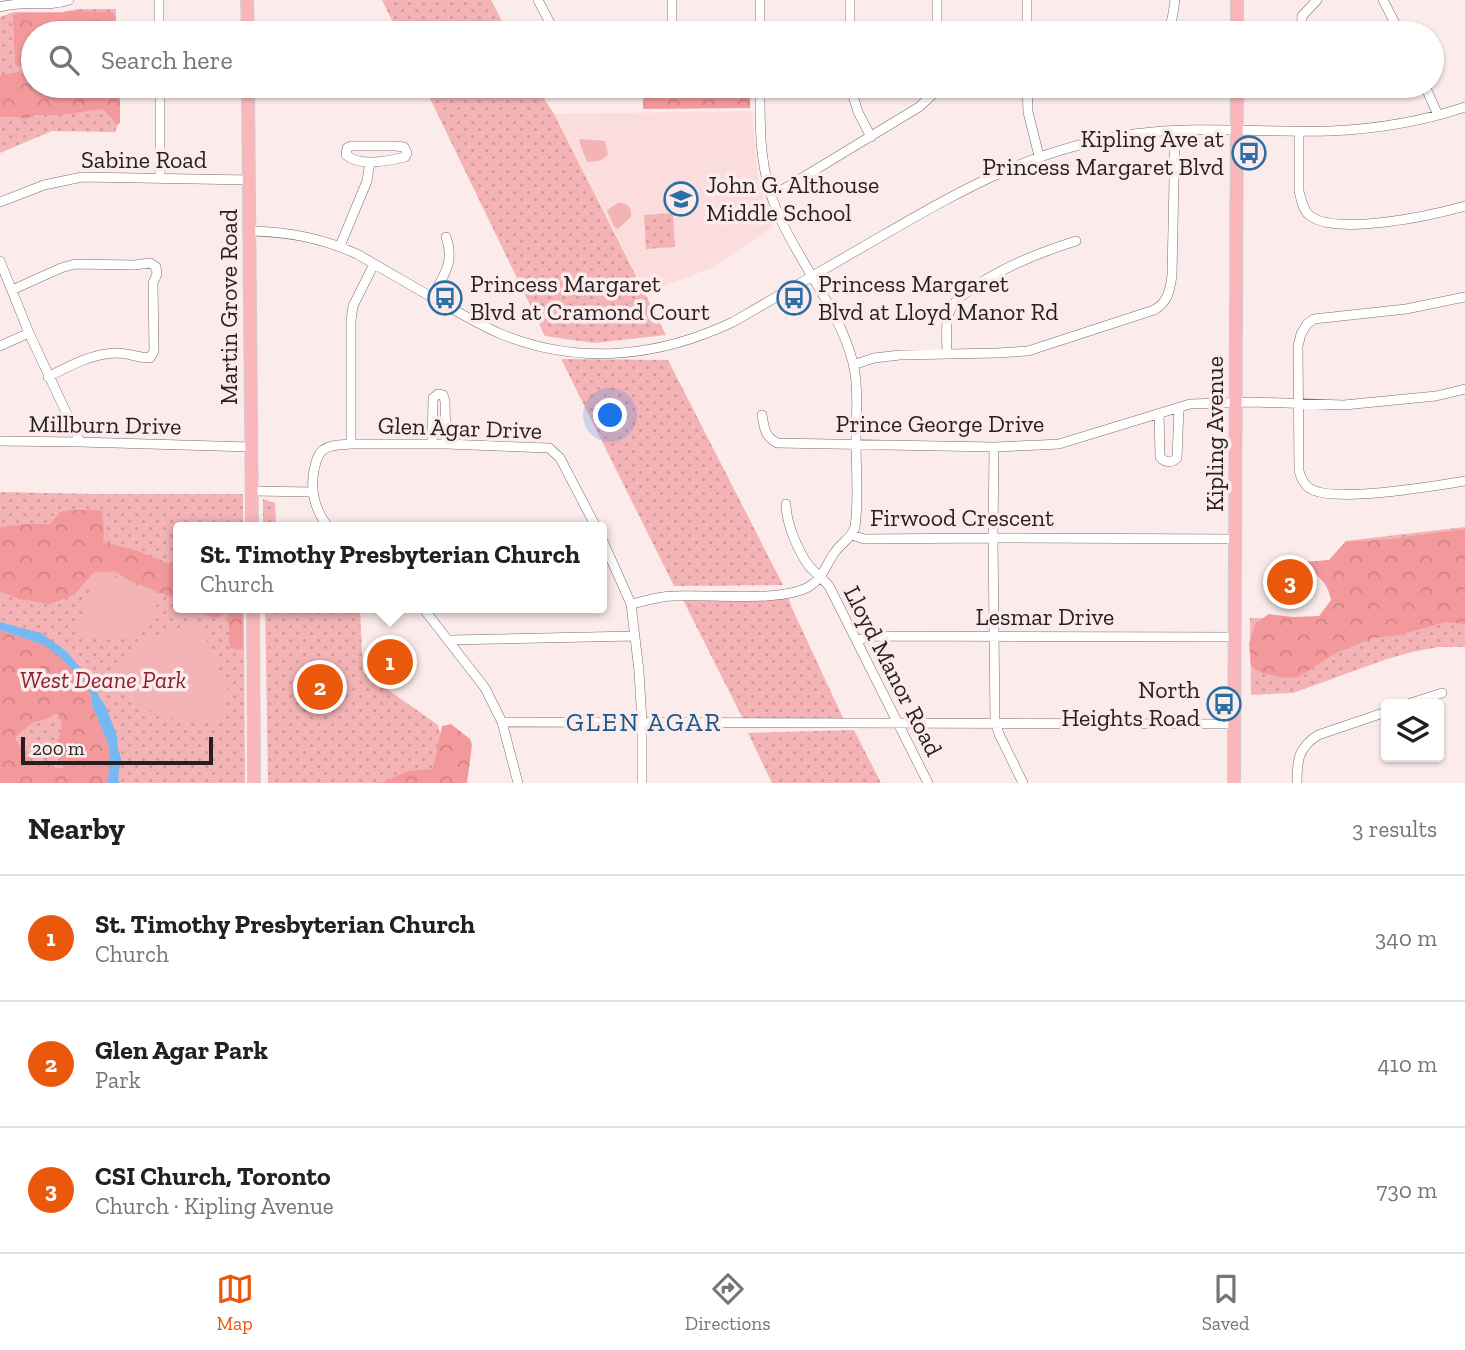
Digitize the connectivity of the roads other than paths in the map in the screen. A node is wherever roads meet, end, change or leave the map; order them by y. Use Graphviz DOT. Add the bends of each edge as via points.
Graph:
graph roads {
  1 [pos="69,0"];
  2 [pos="159,0"];
  3 [pos="247,0"];
  4 [pos="538,0"];
  5 [pos="671,0"];
  6 [pos="760,0"];
  7 [pos="850,0"];
  8 [pos="937,0"];
  9 [pos="1027,0"];
  10 [pos="1175,0"];
  11 [pos="1237,0"];
  12 [pos="1317,0"];
  13 [pos="1383,0"];
  14 [pos="0,7"];
  15 [pos="159,21"];
  16 [pos="248,21"];
  17 [pos="549,21"];
  18 [pos="672,21"];
  19 [pos="760,21"];
  20 [pos="850,21"];
  21 [pos="937,21"];
  22 [pos="1027,21"];
  23 [pos="1172,21"];
  24 [pos="1237,21"];
  25 [pos="1302,21"];
  26 [pos="1394,21"];
  27 [pos="160,98"];
  28 [pos="248,98"];
  29 [pos="760,98"];
  30 [pos="854,98"];
  31 [pos="930,98"];
  32 [pos="1028,98"];
  33 [pos="1237,98"];
  34 [pos="1430,98"];
  35 [pos="1465,107"];
  36 [pos="1438,115"];
  37 [pos="1237,130"];
  38 [pos="1175,131"];
  39 [pos="1299,131"];
  40 [pos="871,137"];
  41 [pos="1039,156"];
  42 [pos="370,162"];
  43 [pos="160,177"];
  44 [pos="250,180"];
  45 [pos="770,191"];
  46 [pos="0,202"];
  47 [pos="1465,206"];
  48 [pos="250,231"];
  49 [pos="446,237"];
  50 [pos="1076,240"];
  51 [pos="340,246"];
  52 [pos="0,261"];
  53 [pos="374,264"];
  54 [pos="813,276"];
  55 [pos="12,290"];
  56 [pos="432,297"];
  57 [pos="1465,297"];
  58 [pos="29,333"];
  59 [pos="0,346"];
  60 [pos="947,354"];
  61 [pos="853,365"];
  62 [pos="48,377"];
  63 [pos="1465,389"];
  64 [pos="1236,403"];
  65 [pos="1298,403"];
  66 [pos="1179,408"];
  67 [pos="1158,413"];
  68 [pos="762,415"];
  69 [pos="0,442"];
  70 [pos="79,442"];
  71 [pos="351,444"];
  72 [pos="432,444"];
  73 [pos="446,444"];
  74 [pos="856,444"];
  75 [pos="251,447"];
  76 [pos="994,447"];
  77 [pos="1465,481"];
  78 [pos="252,491"];
  79 [pos="312,492"];
  80 [pos="786,504"];
  81 [pos="252,522"];
  82 [pos="324,522"];
  83 [pos="593,522"];
  84 [pos="852,535"];
  85 [pos="993,538"];
  86 [pos="1236,539"];
  87 [pos="607,550"];
  88 [pos="821,577"];
  89 [pos="631,604"];
  90 [pos="254,613"];
  91 [pos="427,613"];
  92 [pos="634,636"];
  93 [pos="994,636"];
  94 [pos="1234,637"];
  95 [pos="450,640"];
  96 [pos="857,640"];
  97 [pos="1442,693"];
  98 [pos="1423,699"];
  99 [pos="891,708"];
  100 [pos="1381,714"];
  101 [pos="502,722"];
  102 [pos="881,722"];
  103 [pos="898,722"];
  104 [pos="995,722"];
  105 [pos="642,723"];
  106 [pos="1233,723"];
  107 [pos="254,783"];
  108 [pos="518,783"];
  109 [pos="642,783"];
  110 [pos="928,783"];
  111 [pos="1023,783"];
  112 [pos="1234,783"];
  113 [pos="1297,783"];
  1 -- 14 [label="street"];
  2 -- 15 [label="street"];
  3 -- 16 [label="main road"];
  4 -- 17 [label="street"];
  5 -- 18 [label="street"];
  6 -- 19 [label="street"];
  7 -- 20 [label="street"];
  8 -- 21 [label="street"];
  9 -- 22 [label="street"];
  10 -- 23 [label="street"];
  11 -- 24 [label="main road"];
  12 -- 25 [label="street"];
  13 -- 26 [label="street"];
  27 -- 43 [label="street"];
  28 -- 44 [label="main road, Martin Grove Road"];
  29 -- 45 [label="street" via="760,145"];
  30 -- 40 [label="street"];
  31 -- 40 [label="street"];
  32 -- 41 [label="street"];
  33 -- 37 [label="main road, Kipling Avenue"];
  34 -- 36 [label="street"];
  35 -- 36 [label="street"];
  36 -- 39 [label="street" via="1379,127"];
  37 -- 38 [label="street"];
  37 -- 39 [label="street"];
  37 -- 64 [label="main road, Kipling Avenue"];
  38 -- 41 [label="street" via="1113,138"];
  38 -- 60 [label="street" via="1171,290 1161,306 1028,351"];
  39 -- 47 [label="street" via="1300,198 1306,212 1317,220 1374,223"];
  40 -- 45 [label="street" via="782,190"];
  41 -- 54 [label="street" via="950,196"];
  42 -- 42 [label="street" via="403,157 407,151 396,146 351,146 346,150 347,157"];
  42 -- 51 [label="street" via="367,181"];
  43 -- 44 [label="street, Sabine Road"];
  43 -- 46 [label="street, Sabine Road" via="74,178"];
  44 -- 48 [label="main road, Martin Grove Road"];
  45 -- 54 [label="street" via="782,224"];
  48 -- 51 [label="street" via="302,235"];
  48 -- 75 [label="main road, Martin Grove Road"];
  49 -- 56 [label="street" via="449,263"];
  50 -- 60 [label="street" via="997,273 958,299 949,312"];
  51 -- 53 [label="street"];
  52 -- 55 [label="street"];
  53 -- 56 [label="street"];
  53 -- 71 [label="street" via="351,320"];
  54 -- 56 [label="street" via="714,332 676,345 623,353 575,352 518,340"];
  54 -- 61 [label="street"];
  55 -- 58 [label="street"];
  55 -- 62 [label="street" via="75,264 150,263 156,267 154,351 150,358 103,354"];
  57 -- 65 [label="street" via="1314,319 1301,334 1298,346"];
  58 -- 59 [label="street"];
  58 -- 62 [label="street"];
  60 -- 61 [label="street" via="888,356"];
  61 -- 74 [label="street"];
  62 -- 70 [label="street"];
  63 -- 65 [label="street, Prince George Drive" via="1344,405"];
  64 -- 65 [label="street, Prince George Drive"];
  64 -- 66 [label="street, Prince George Drive"];
  64 -- 86 [label="main road, Kipling Avenue"];
  65 -- 77 [label="street" via="1299,471 1311,489 1353,494"];
  66 -- 67 [label="street, Prince George Drive"];
  66 -- 67 [label="street" via="1177,458 1172,461 1160,457"];
  67 -- 76 [label="street, Prince George Drive" via="1059,444"];
  68 -- 74 [label="street, Prince George Drive" via="765,433 777,443"];
  69 -- 70 [label="street, Millburn Drive"];
  70 -- 75 [label="street, Millburn Drive"];
  71 -- 72 [label="street, Glen Agar Drive"];
  71 -- 79 [label="street, Glen Agar Drive" via="324,449 317,459"];
  72 -- 73 [label="street, Glen Agar Drive"];
  72 -- 73 [label="street" via="433,398 438,394 445,401"];
  73 -- 83 [label="street, Glen Agar Drive" via="549,448 560,458"];
  74 -- 76 [label="street, Prince George Drive"];
  74 -- 84 [label="street"];
  75 -- 78 [label="main road, Martin Grove Road"];
  76 -- 85 [label="street"];
  78 -- 79 [label="street"];
  78 -- 81 [label="main road, Martin Grove Road"];
  79 -- 82 [label="street"];
  80 -- 88 [label="street, Lloyd Manor Road" via="789,526 807,563"];
  84 -- 85 [label="street, Firwood Crescent" via="864,539"];
  84 -- 88 [label="street, Firwood Crescent" via="835,551"];
  85 -- 86 [label="street, Firwood Crescent"];
  85 -- 93 [label="street"];
  86 -- 94 [label="main road, Kipling Avenue"];
  87 -- 89 [label="street"];
  88 -- 89 [label="street" via="808,587 778,596 673,596"];
  88 -- 96 [label="street, Lloyd Manor Road"];
  89 -- 92 [label="street"];
  90 -- 107 [label="main road"];
  91 -- 95 [label="street"];
  92 -- 95 [label="street"];
  92 -- 105 [label="street"];
  93 -- 94 [label="street, Lesmar Drive"];
  93 -- 96 [label="street, Lesmar Drive" via="873,636"];
  93 -- 104 [label="street"];
  94 -- 106 [label="main road, Kipling Avenue"];
  95 -- 101 [label="street" via="485,688"];
  96 -- 99 [label="street, Lloyd Manor Road"];
  97 -- 98 [label="street"];
  99 -- 102 [label="street"];
  99 -- 103 [label="street, Lloyd Manor Road"];
  100 -- 113 [label="street" via="1309,741 1299,755"];
  101 -- 105 [label="street"];
  101 -- 108 [label="street"];
  102 -- 103 [label="street"];
  102 -- 105 [label="street"];
  103 -- 104 [label="street"];
  103 -- 110 [label="street, Lloyd Manor Road"];
  104 -- 106 [label="street"];
  104 -- 111 [label="street"];
  105 -- 109 [label="street"];
  106 -- 112 [label="main road, Kipling Avenue"];
}
